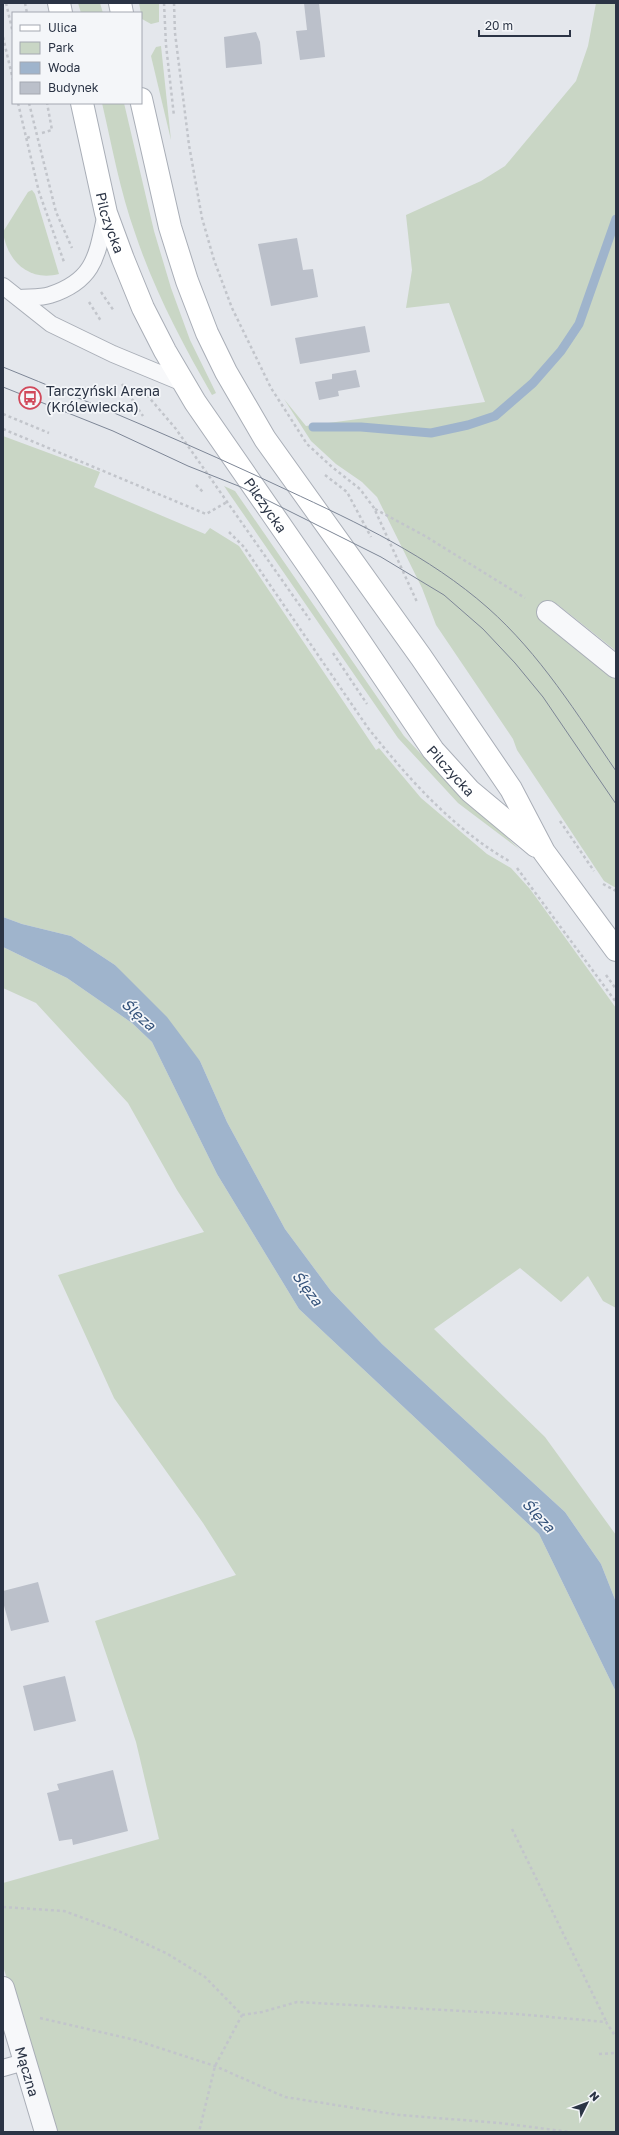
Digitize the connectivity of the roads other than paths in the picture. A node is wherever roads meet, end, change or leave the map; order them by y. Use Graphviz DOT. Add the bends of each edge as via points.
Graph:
graph roads {
  1 [pos="142,103"];
  2 [pos="82,104"];
  3 [pos="106,213"];
  4 [pos="3,286"];
  5 [pos="19,298"];
  6 [pos="183,383"];
  7 [pos="548,612"];
  8 [pos="616,667"];
  9 [pos="544,852"];
  10 [pos="616,950"];
  11 [pos="3,1988"];
  12 [pos="24,2062"];
  13 [pos="3,2068"];
  14 [pos="46,2132"];
  1 -- 9 [label="street, Pilczycka" via="172,234 207,333 226,372 265,439 421,657 511,789"];
  2 -- 3 [label="street, Pilczycka"];
  3 -- 5 [label="lane" via="99,249 84,277 50,295"];
  3 -- 6 [label="street, Pilczycka" via="143,308"];
  4 -- 5 [label="lane"];
  5 -- 6 [label="lane" via="51,324 113,354"];
  6 -- 9 [label="street, Pilczycka" via="432,750 470,791"];
  7 -- 8 [label="street"];
  9 -- 10 [label="street, Pilczycka"];
  11 -- 12 [label="street, Mączna"];
  12 -- 13 [label="lane"];
  12 -- 14 [label="street, Mączna"];
}
